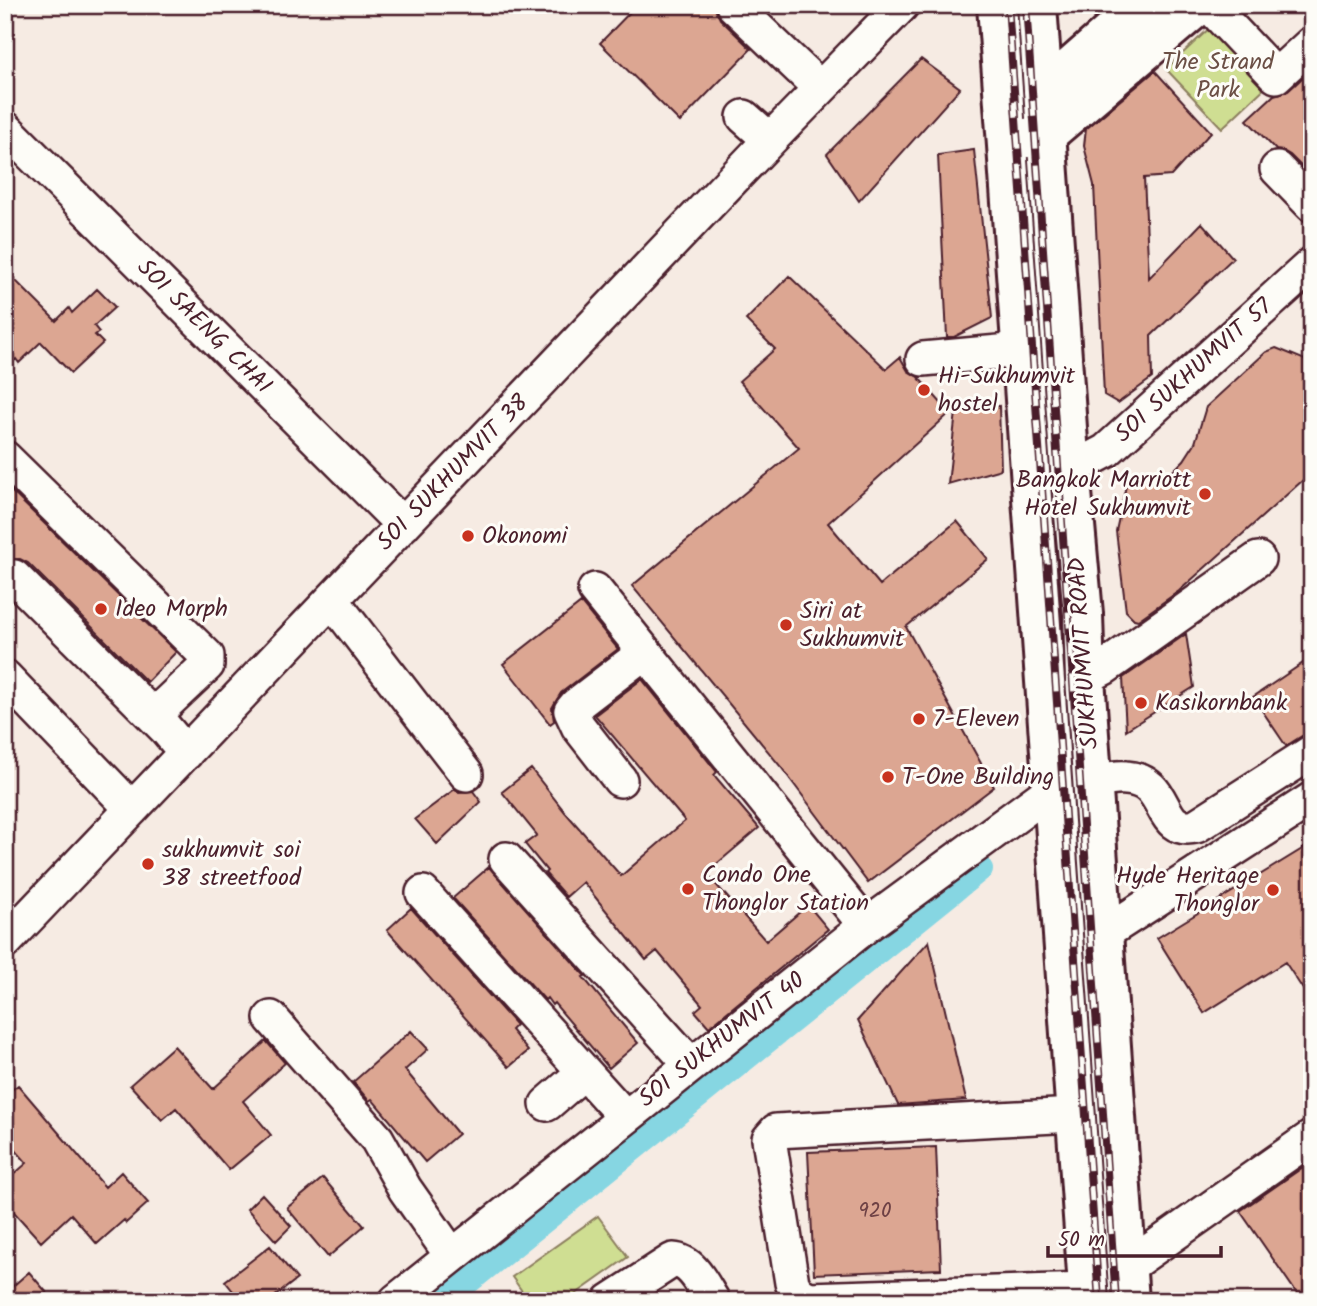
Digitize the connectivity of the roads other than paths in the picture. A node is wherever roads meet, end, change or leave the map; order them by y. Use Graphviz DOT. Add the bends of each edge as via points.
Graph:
graph roads {
  1 [pos="733,5"];
  2 [pos="902,5"];
  3 [pos="998,5"];
  4 [pos="1037,5"];
  5 [pos="1142,5"];
  6 [pos="1199,5"];
  7 [pos="1209,5"];
  8 [pos="1312,43"];
  9 [pos="820,88"];
  10 [pos="1004,92"];
  11 [pos="1043,92"];
  12 [pos="744,117"];
  13 [pos="5,128"];
  14 [pos="1046,134"];
  15 [pos="771,140"];
  16 [pos="1007,142"];
  17 [pos="1277,169"];
  18 [pos="1312,205"];
  19 [pos="1312,264"];
  20 [pos="1021,351"];
  21 [pos="923,359"];
  22 [pos="5,458"];
  23 [pos="1070,470"];
  24 [pos="403,525"];
  25 [pos="1258,559"];
  26 [pos="5,583"];
  27 [pos="595,590"];
  28 [pos="332,600"];
  29 [pos="645,652"];
  30 [pos="5,677"];
  31 [pos="1085,678"];
  32 [pos="159,722"];
  33 [pos="1312,752"];
  34 [pos="186,753"];
  35 [pos="466,774"];
  36 [pos="620,780"];
  37 [pos="1093,782"];
  38 [pos="1054,788"];
  39 [pos="1312,799"];
  40 [pos="132,809"];
  41 [pos="506,859"];
  42 [pos="423,893"];
  43 [pos="866,926"];
  44 [pos="1103,934"];
  45 [pos="5,942"];
  46 [pos="271,1018"];
  47 [pos="691,1065"];
  48 [pos="584,1072"];
  49 [pos="547,1104"];
  50 [pos="1075,1115"];
  51 [pos="625,1116"];
  52 [pos="1312,1137"];
  53 [pos="452,1256"];
  54 [pos="1128,1284"];
  55 [pos="1088,1296"];
  56 [pos="957,1298"];
  57 [pos="877,1299"];
  58 [pos="396,1301"];
  59 [pos="610,1301"];
  60 [pos="713,1301"];
  1 -- 9 [label="street"];
  2 -- 9 [label="street, SOI SUKHUMVIT 38"];
  3 -- 10 [label="main road, SUKHUMVIT ROAD"];
  4 -- 11 [label="main road, SUKHUMVIT ROAD"];
  5 -- 11 [label="main road"];
  6 -- 14 [label="main road"];
  7 -- 8 [label="street" via="1276,76"];
  9 -- 15 [label="street, SOI SUKHUMVIT 38"];
  10 -- 11 [label="main road"];
  10 -- 16 [label="main road, SUKHUMVIT ROAD"];
  11 -- 14 [label="main road, SUKHUMVIT ROAD"];
  12 -- 15 [label="street"];
  13 -- 24 [label="street, SOI SAENG CHAI"];
  14 -- 16 [label="main road"];
  14 -- 23 [label="main road, SUKHUMVIT ROAD"];
  15 -- 24 [label="street, SOI SUKHUMVIT 38"];
  16 -- 20 [label="main road, SUKHUMVIT ROAD"];
  17 -- 18 [label="street"];
  19 -- 23 [label="street, SOI SUKHUMVIT 57" via="1106,451"];
  20 -- 21 [label="street"];
  20 -- 38 [label="main road, SUKHUMVIT ROAD"];
  22 -- 32 [label="street" via="207,656 207,665"];
  23 -- 31 [label="main road, SUKHUMVIT ROAD"];
  24 -- 28 [label="street, SOI SUKHUMVIT 38"];
  25 -- 31 [label="street"];
  26 -- 32 [label="street" via="14,577"];
  27 -- 29 [label="street"];
  28 -- 34 [label="street, SOI SUKHUMVIT 38"];
  28 -- 35 [label="street"];
  29 -- 36 [label="street" via="571,711"];
  29 -- 43 [label="street"];
  30 -- 40 [label="street"];
  31 -- 37 [label="main road, SUKHUMVIT ROAD"];
  32 -- 34 [label="street"];
  33 -- 37 [label="street" via="1187,828 1170,820 1155,790 1139,780 1125,777"];
  34 -- 40 [label="street, SOI SUKHUMVIT 38"];
  37 -- 38 [label="main road"];
  37 -- 44 [label="main road, SUKHUMVIT ROAD"];
  38 -- 43 [label="street, SOI SUKHUMVIT 40"];
  38 -- 50 [label="main road, SUKHUMVIT ROAD"];
  39 -- 44 [label="street"];
  40 -- 45 [label="street, SOI SUKHUMVIT 38"];
  41 -- 47 [label="street"];
  42 -- 48 [label="street"];
  43 -- 47 [label="street, SOI SUKHUMVIT 40"];
  44 -- 54 [label="main road, SUKHUMVIT ROAD"];
  46 -- 53 [label="street" via="377,1139"];
  47 -- 51 [label="street, SOI SUKHUMVIT 40"];
  48 -- 49 [label="street"];
  48 -- 51 [label="street"];
  50 -- 55 [label="main road, SUKHUMVIT ROAD"];
  50 -- 57 [label="street" via="776,1131 769,1139 793,1287 808,1299"];
  51 -- 53 [label="street, SOI SUKHUMVIT 40"];
  52 -- 54 [label="street"];
  53 -- 58 [label="street, SOI SUKHUMVIT 40"];
  55 -- 56 [label="street"];
  56 -- 57 [label="street"];
  59 -- 60 [label="street" via="678,1260 690,1267"];
}
